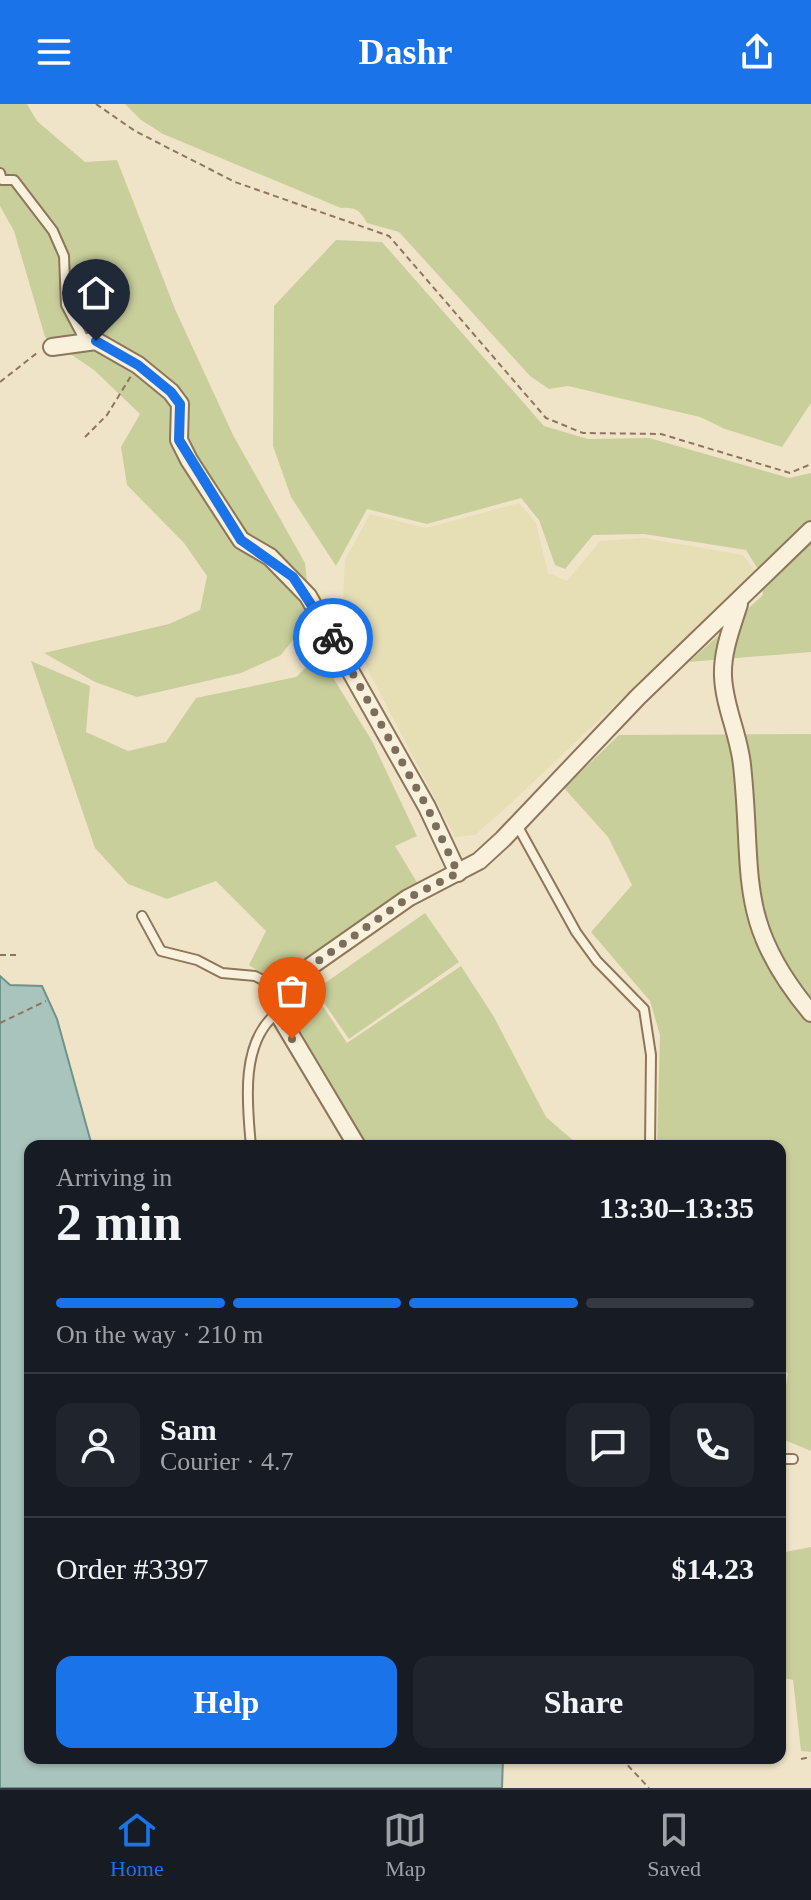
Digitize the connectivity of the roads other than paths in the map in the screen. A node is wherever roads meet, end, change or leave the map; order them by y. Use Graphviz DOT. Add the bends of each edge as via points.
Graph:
graph roads {
  1 [pos="0,173"];
  2 [pos="85,341"];
  3 [pos="52,347"];
  4 [pos="811,530"];
  5 [pos="739,602"];
  6 [pos="517,825"];
  7 [pos="458,873"];
  8 [pos="142,916"];
  9 [pos="283,990"];
  10 [pos="277,1012"];
  11 [pos="811,1013"];
  12 [pos="251,1140"];
  13 [pos="353,1140"];
  14 [pos="650,1140"];
  15 [pos="786,1459"];
  16 [pos="793,1459"];
  1 -- 2 [label="lane" via="2,180 14,180 53,231 64,256 66,305"];
  2 -- 3 [label="street"];
  2 -- 7 [label="street" via="109,347 138,365 159,379 180,404 179,440 241,540 270,557 308,596 427,807"];
  4 -- 5 [label="street"];
  5 -- 6 [label="street" via="638,697"];
  5 -- 11 [label="street" via="723,678 742,764 752,906 772,959"];
  6 -- 7 [label="street"];
  6 -- 14 [label="lane" via="576,932 644,1009 651,1055"];
  7 -- 9 [label="street" via="363,928"];
  8 -- 9 [label="lane" via="161,951 222,973 255,976"];
  9 -- 10 [label="street"];
  10 -- 12 [label="lane" via="252,1053"];
  10 -- 13 [label="street"];
  15 -- 16 [label="lane"];
}
